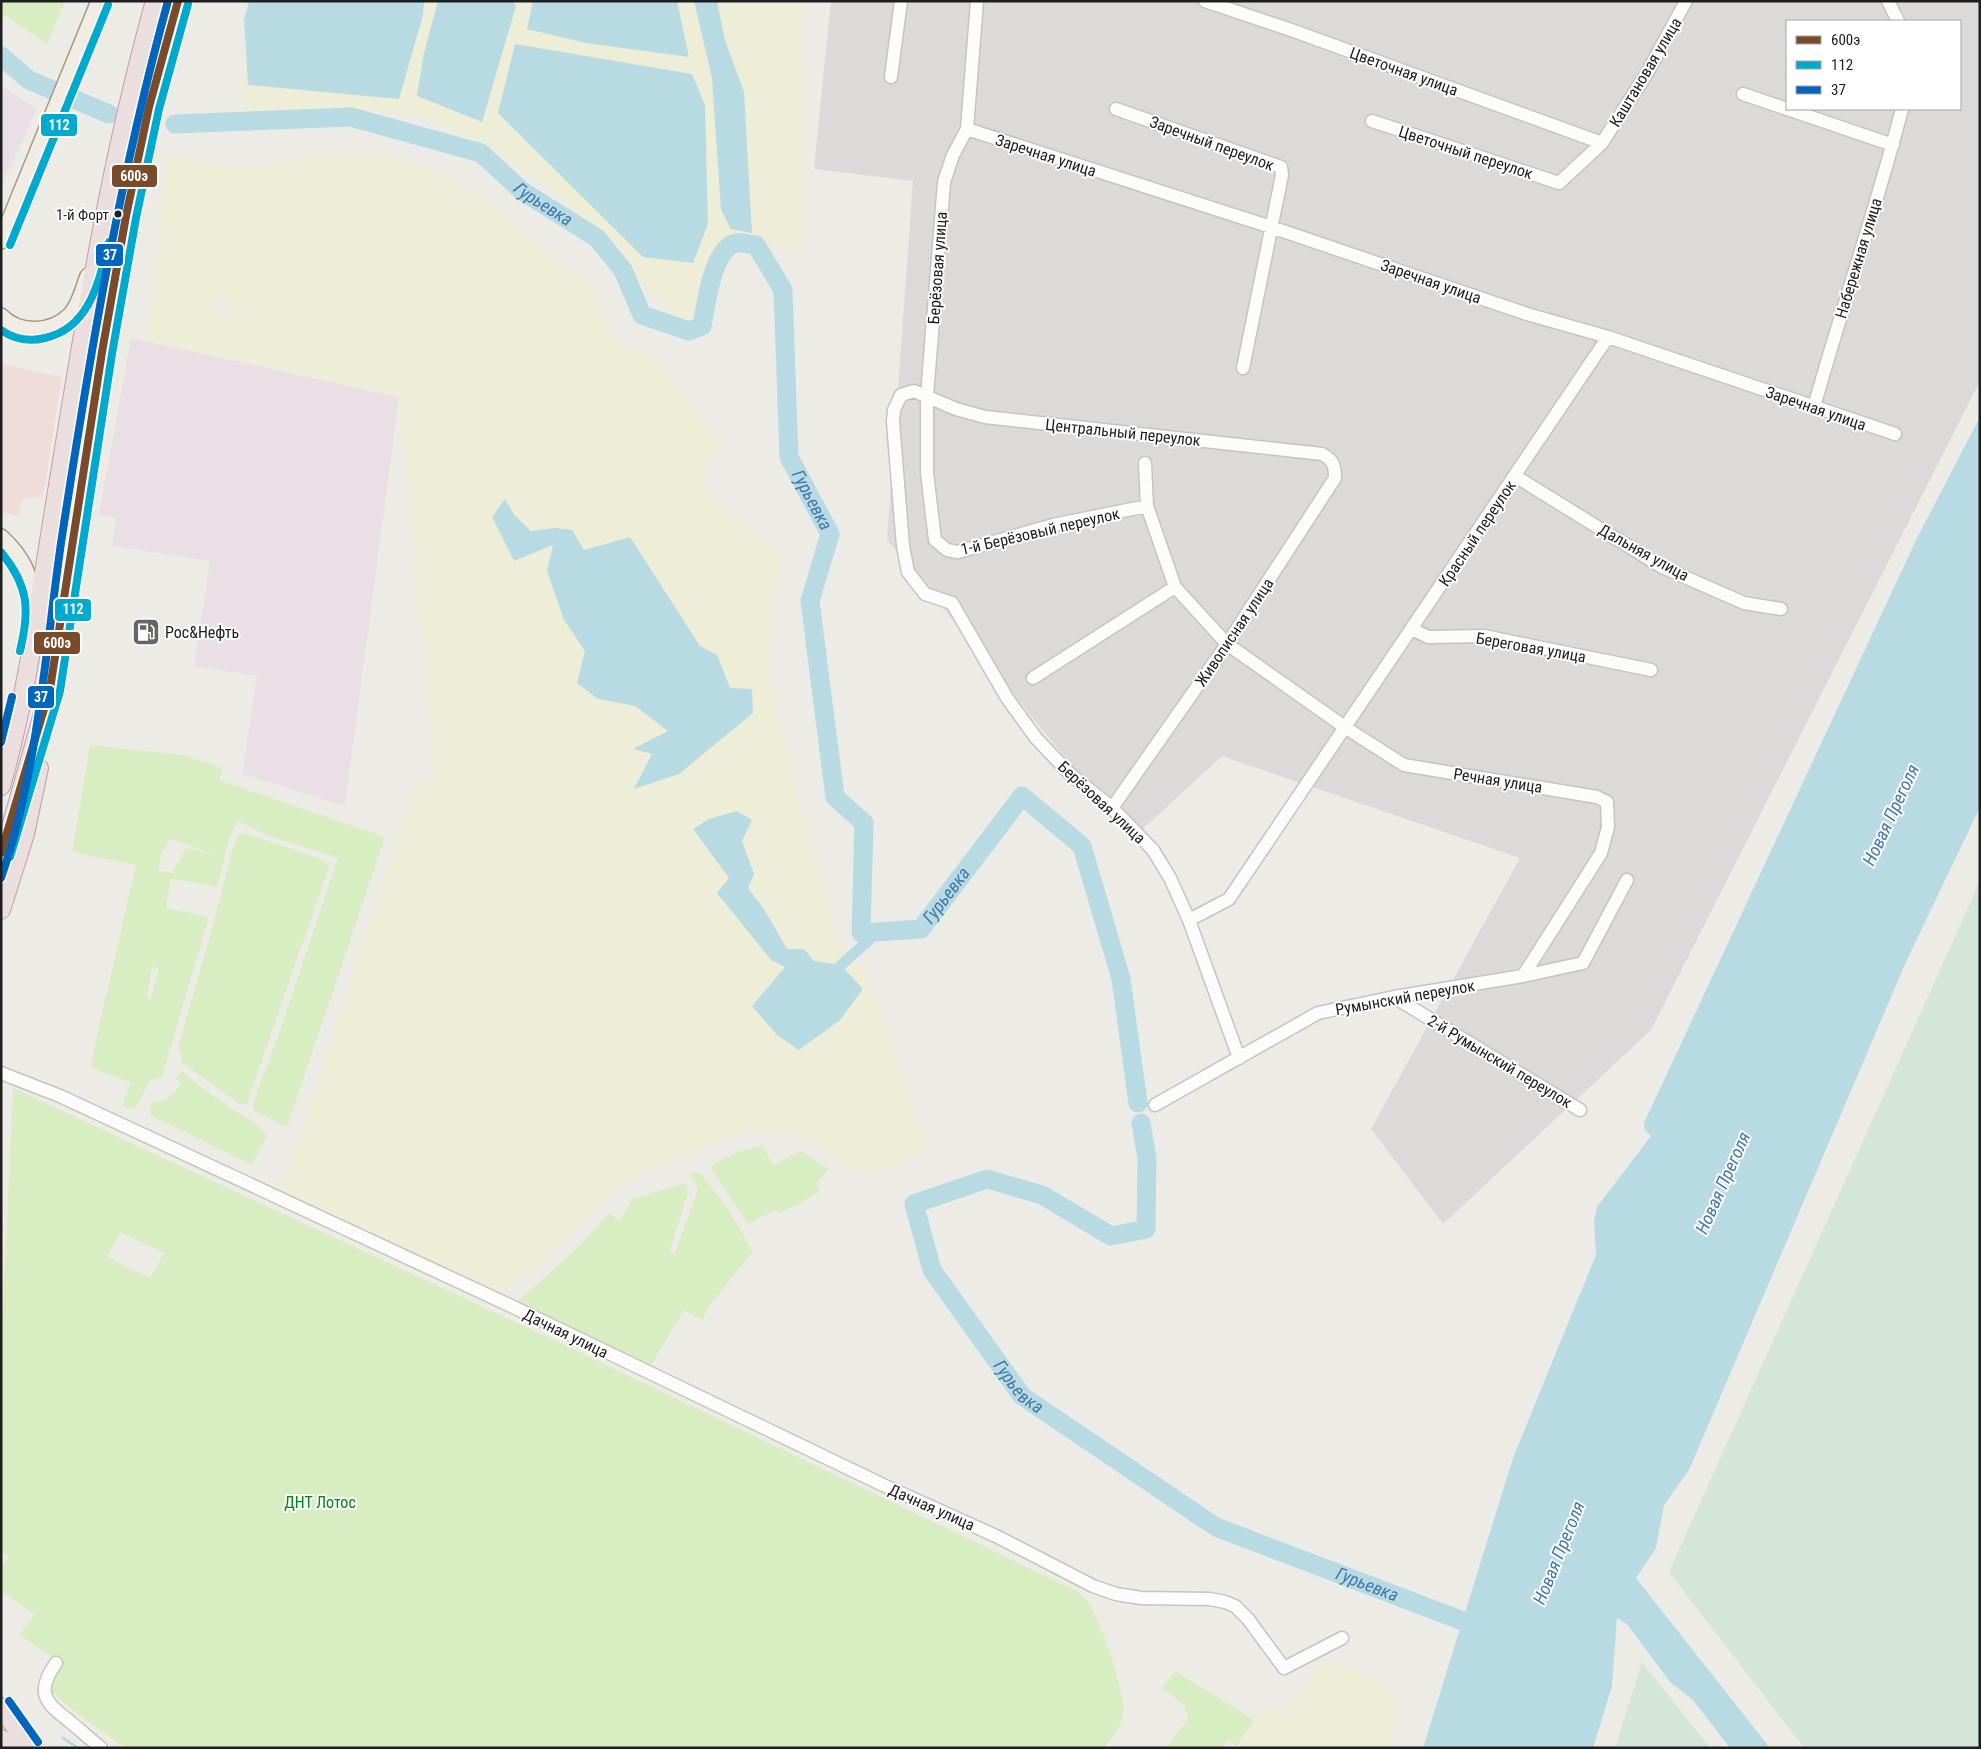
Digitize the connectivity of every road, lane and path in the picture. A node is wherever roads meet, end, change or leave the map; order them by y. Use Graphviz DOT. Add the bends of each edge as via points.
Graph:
graph roads {
  1 [pos="99,1"];
  2 [pos="155,1"];
  3 [pos="178,1"];
  4 [pos="901,1"];
  5 [pos="977,1"];
  6 [pos="1205,1"];
  7 [pos="1686,1"];
  8 [pos="1888,1"];
  9 [pos="1898,20"];
  10 [pos="891,77"];
  11 [pos="1744,94"];
  12 [pos="1786,108"];
  13 [pos="1116,109"];
  14 [pos="1791,110"];
  15 [pos="1902,110"];
  16 [pos="1372,121"];
  17 [pos="967,129"];
  18 [pos="1602,143"];
  19 [pos="1893,145"];
  20 [pos="1559,183"];
  21 [pos="1271,227"];
  22 [pos="1,241"];
  23 [pos="97,251"];
  24 [pos="5,320"];
  25 [pos="1608,337"];
  26 [pos="1243,368"];
  27 [pos="927,396"];
  28 [pos="1814,407"];
  29 [pos="1895,434"];
  30 [pos="1322,454"];
  31 [pos="1145,463"];
  32 [pos="1515,476"];
  33 [pos="1147,506"];
  34 [pos="1,537"];
  35 [pos="935,540"];
  36 [pos="1176,587"];
  37 [pos="1781,609"];
  38 [pos="38,611"];
  39 [pos="961,616"];
  40 [pos="1412,629"];
  41 [pos="1227,644"];
  42 [pos="1651,670"];
  43 [pos="1033,678"];
  44 [pos="50,689"];
  45 [pos="1346,728"];
  46 [pos="1,786"];
  47 [pos="1112,808"];
  48 [pos="1,854"];
  49 [pos="1627,880"];
  50 [pos="1,910"];
  51 [pos="1189,920"];
  52 [pos="1523,976"];
  53 [pos="1394,997"];
  54 [pos="1239,1058"];
  55 [pos="1,1073"];
  56 [pos="1155,1105"];
  57 [pos="1580,1110"];
  58 [pos="1342,1638"];
  59 [pos="56,1663"];
  60 [pos="1,1707"];
  61 [pos="1,1739"];
  62 [pos="13,1748"];
  63 [pos="30,1748"];
  64 [pos="101,1748"];
  1 -- 22 [label="main road"];
  2 -- 23 [label="highway"];
  3 -- 44 [label="highway" via="145,125 102,352"];
  4 -- 10 [label="street"];
  5 -- 17 [label="street, Берёзовая улица"];
  6 -- 18 [label="street, Цветочная улица"];
  7 -- 18 [label="street, Каштановая улица"];
  8 -- 9 [label="street"];
  11 -- 12 [label="street"];
  13 -- 21 [label="street, Заречный переулок" via="1281,167"];
  14 -- 19 [label="street"];
  15 -- 19 [label="street, Набережная улица"];
  16 -- 20 [label="street, Цветочный переулок"];
  17 -- 21 [label="street, Заречная улица"];
  17 -- 27 [label="street, Берёзовая улица" via="944,182"];
  18 -- 20 [label="street, Каштановая улица"];
  19 -- 28 [label="street, Набережная улица"];
  21 -- 25 [label="street, Заречная улица" via="1527,314"];
  21 -- 26 [label="street"];
  23 -- 24 [label="main road" via="71,314 50,326 29,331"];
  23 -- 38 [label="highway"];
  25 -- 28 [label="street, Заречная улица"];
  25 -- 32 [label="street, Красный переулок"];
  27 -- 30 [label="street, Центральный переулок" via="985,417"];
  27 -- 35 [label="street, Берёзовая улица" via="927,473"];
  27 -- 39 [label="street, Центральный переулок" via="907,392 901,395 894,410 903,546 908,572 925,594 952,604"];
  28 -- 29 [label="street, Заречная улица"];
  30 -- 41 [label="street, Живописная улица" via="1334,465 1335,478"];
  31 -- 33 [label="street, Центральный переулок"];
  32 -- 37 [label="street, Дальняя улица" via="1662,566 1744,603"];
  32 -- 40 [label="street, Красный переулок"];
  33 -- 35 [label="street, 1-й Берёзовый переулок" via="1053,525 958,552 947,550"];
  33 -- 36 [label="street, Центральный переулок"];
  34 -- 38 [label="main road" via="27,568"];
  36 -- 41 [label="street, Центральный переулок"];
  36 -- 43 [label="street"];
  38 -- 46 [label="highway" via="19,717"];
  39 -- 47 [label="street, Берёзовая улица" via="1007,698 1036,738 1070,774"];
  40 -- 42 [label="street, Береговая улица" via="1428,637 1484,636"];
  40 -- 45 [label="street, Красный переулок"];
  41 -- 45 [label="street, Речная улица"];
  41 -- 47 [label="street, Живописная улица"];
  44 -- 48 [label="highway"];
  44 -- 50 [label="highway" via="25,834"];
  45 -- 51 [label="street, Красный переулок" via="1229,899"];
  45 -- 52 [label="street, Речная улица" via="1404,765 1597,797 1607,802 1608,827 1602,853"];
  47 -- 51 [label="street, Берёзовая улица" via="1153,850"];
  49 -- 52 [label="street, Румынский переулок" via="1582,963"];
  51 -- 54 [label="street, Берёзовая улица"];
  52 -- 53 [label="street, Румынский переулок"];
  53 -- 54 [label="street, Румынский переулок" via="1318,1013"];
  53 -- 57 [label="street, 2-й Румынский переулок"];
  54 -- 56 [label="street, Румынский переулок"];
  55 -- 58 [label="street, Дачная улица" via="60,1096 509,1305 996,1536 1093,1586 1141,1598 1210,1599 1235,1606 1284,1668"];
  59 -- 64 [label="street" via="44,1686 46,1699 55,1711"];
  60 -- 63 [label="highway"];
  61 -- 62 [label="highway"];
}
